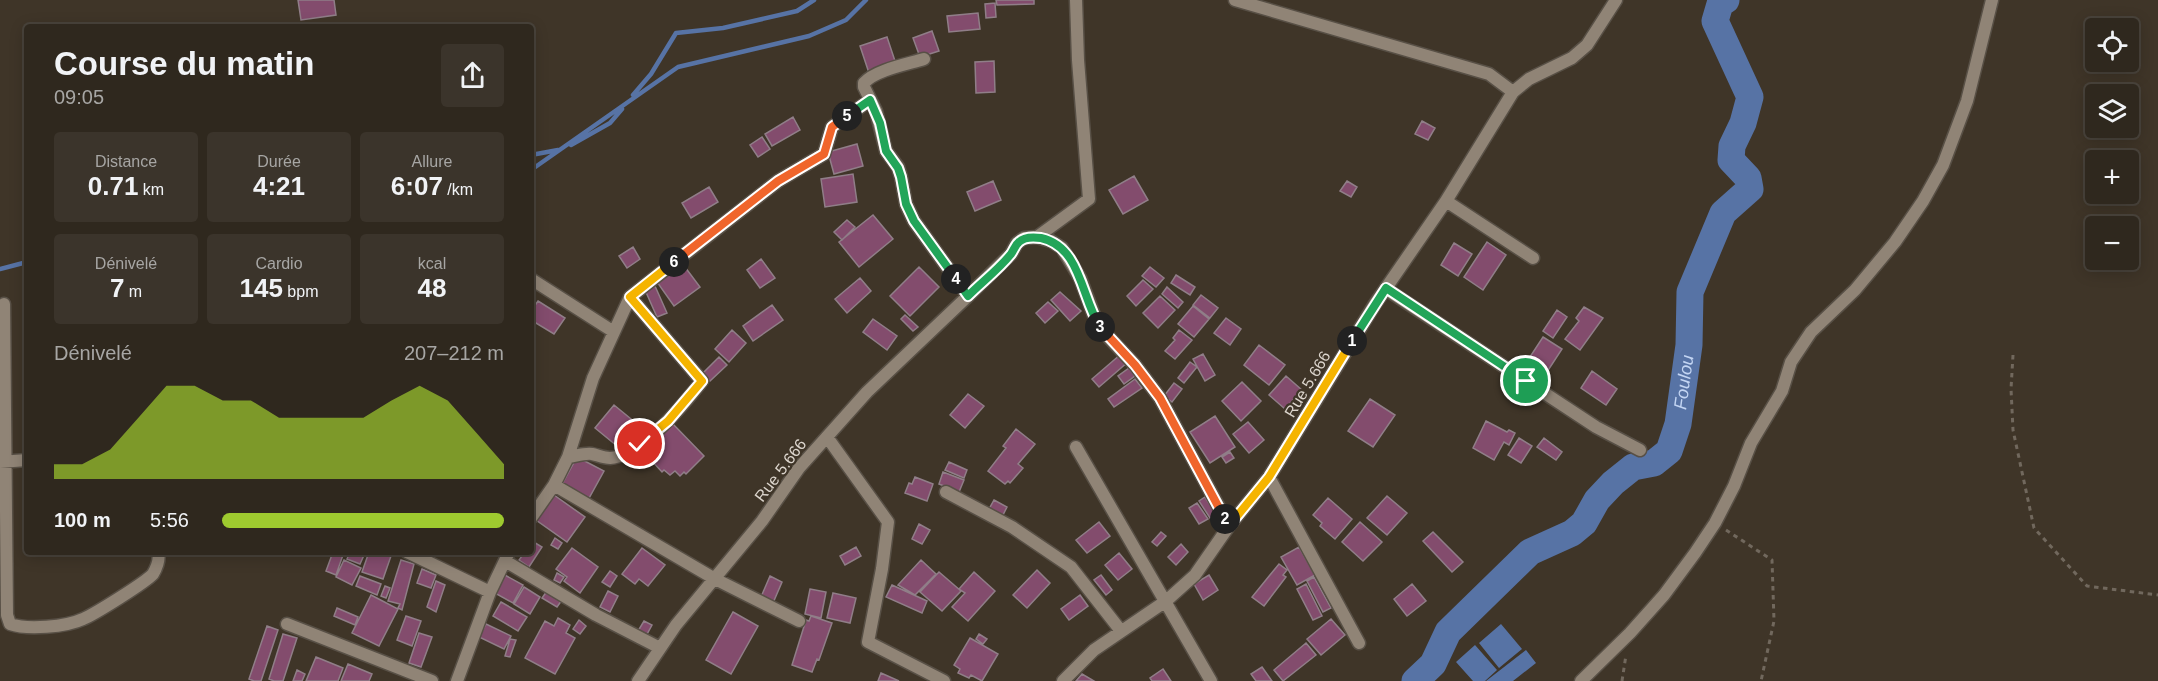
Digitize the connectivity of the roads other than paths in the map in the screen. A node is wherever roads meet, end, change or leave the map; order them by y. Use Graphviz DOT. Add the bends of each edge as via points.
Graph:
graph roads {
  1 [pos="1076,0"];
  2 [pos="1235,0"];
  3 [pos="1616,0"];
  4 [pos="1992,0"];
  5 [pos="924,59"];
  6 [pos="1513,92"];
  7 [pos="870,100"];
  8 [pos="1446,201"];
  9 [pos="1037,237"];
  10 [pos="1533,258"];
  11 [pos="534,281"];
  12 [pos="1386,288"];
  13 [pos="968,296"];
  14 [pos="630,297"];
  15 [pos="4,304"];
  16 [pos="614,332"];
  17 [pos="827,437"];
  18 [pos="1076,447"];
  19 [pos="1640,450"];
  20 [pos="568,457"];
  21 [pos="24,460"];
  22 [pos="2,462"];
  23 [pos="1269,477"];
  24 [pos="554,485"];
  25 [pos="946,492"];
  26 [pos="534,514"];
  27 [pos="1229,526"];
  28 [pos="158,555"];
  29 [pos="413,555"];
  30 [pos="507,556"];
  31 [pos="715,579"];
  32 [pos="490,592"];
  33 [pos="1166,601"];
  34 [pos="799,621"];
  35 [pos="287,624"];
  36 [pos="1121,631"];
  37 [pos="1359,643"];
  38 [pos="660,648"];
  39 [pos="432,681"];
  40 [pos="457,681"];
  41 [pos="638,681"];
  42 [pos="944,681"];
  43 [pos="1063,681"];
  44 [pos="1210,681"];
  45 [pos="1581,681"];
  1 -- 9 [label="street, Rue 5.666" via="1089,199"];
  2 -- 6 [label="street" via="1488,74"];
  3 -- 6 [label="street, Rue 5.666" via="1580,52 1528,79"];
  4 -- 45 [label="street" via="1967,101 1943,165 1923,201 1895,242 1855,290 1811,332 1791,362 1782,391 1751,443 1715,523 1695,553 1664,595"];
  5 -- 7 [label="street" via="867,79 864,87"];
  6 -- 8 [label="street, Rue 5.666"];
  7 -- 13 [label="street" via="886,151 898,168 914,221"];
  7 -- 14 [label="street" via="832,127 824,154 778,181"];
  8 -- 10 [label="street"];
  8 -- 12 [label="street, Rue 5.666"];
  9 -- 13 [label="street, Rue 5.666" via="1017,243 1011,254"];
  9 -- 27 [label="street" via="1062,248 1080,278 1098,326 1160,398"];
  11 -- 16 [label="street"];
  12 -- 19 [label="street" via="1596,427"];
  12 -- 23 [label="street, Rue 5.666"];
  13 -- 17 [label="street, Rue 5.666" via="867,392"];
  14 -- 16 [label="street"];
  14 -- 20 [label="street" via="702,381 668,421 640,444 610,458 589,453"];
  15 -- 22 [label="street"];
  16 -- 20 [label="street" via="593,378"];
  17 -- 31 [label="street, Rue 5.666"];
  17 -- 42 [label="street" via="888,522 868,642"];
  18 -- 33 [label="street"];
  20 -- 24 [label="street"];
  21 -- 22 [label="street"];
  22 -- 28 [label="street" via="10,624 55,626 82,620 152,574"];
  23 -- 27 [label="street, Rue 5.666"];
  23 -- 37 [label="street"];
  24 -- 26 [label="street"];
  24 -- 31 [label="street"];
  25 -- 36 [label="street" via="1011,527 1071,567"];
  27 -- 33 [label="street, Rue 5.666" via="1195,575"];
  29 -- 32 [label="street"];
  30 -- 32 [label="street"];
  30 -- 38 [label="street" via="596,615"];
  31 -- 34 [label="street"];
  31 -- 38 [label="street, Rue 5.666"];
  32 -- 40 [label="street"];
  33 -- 36 [label="street, Rue 5.666"];
  33 -- 44 [label="street"];
  35 -- 39 [label="street"];
  36 -- 43 [label="street, Rue 5.666" via="1094,650"];
  38 -- 41 [label="street, Rue 5.666"];
}
